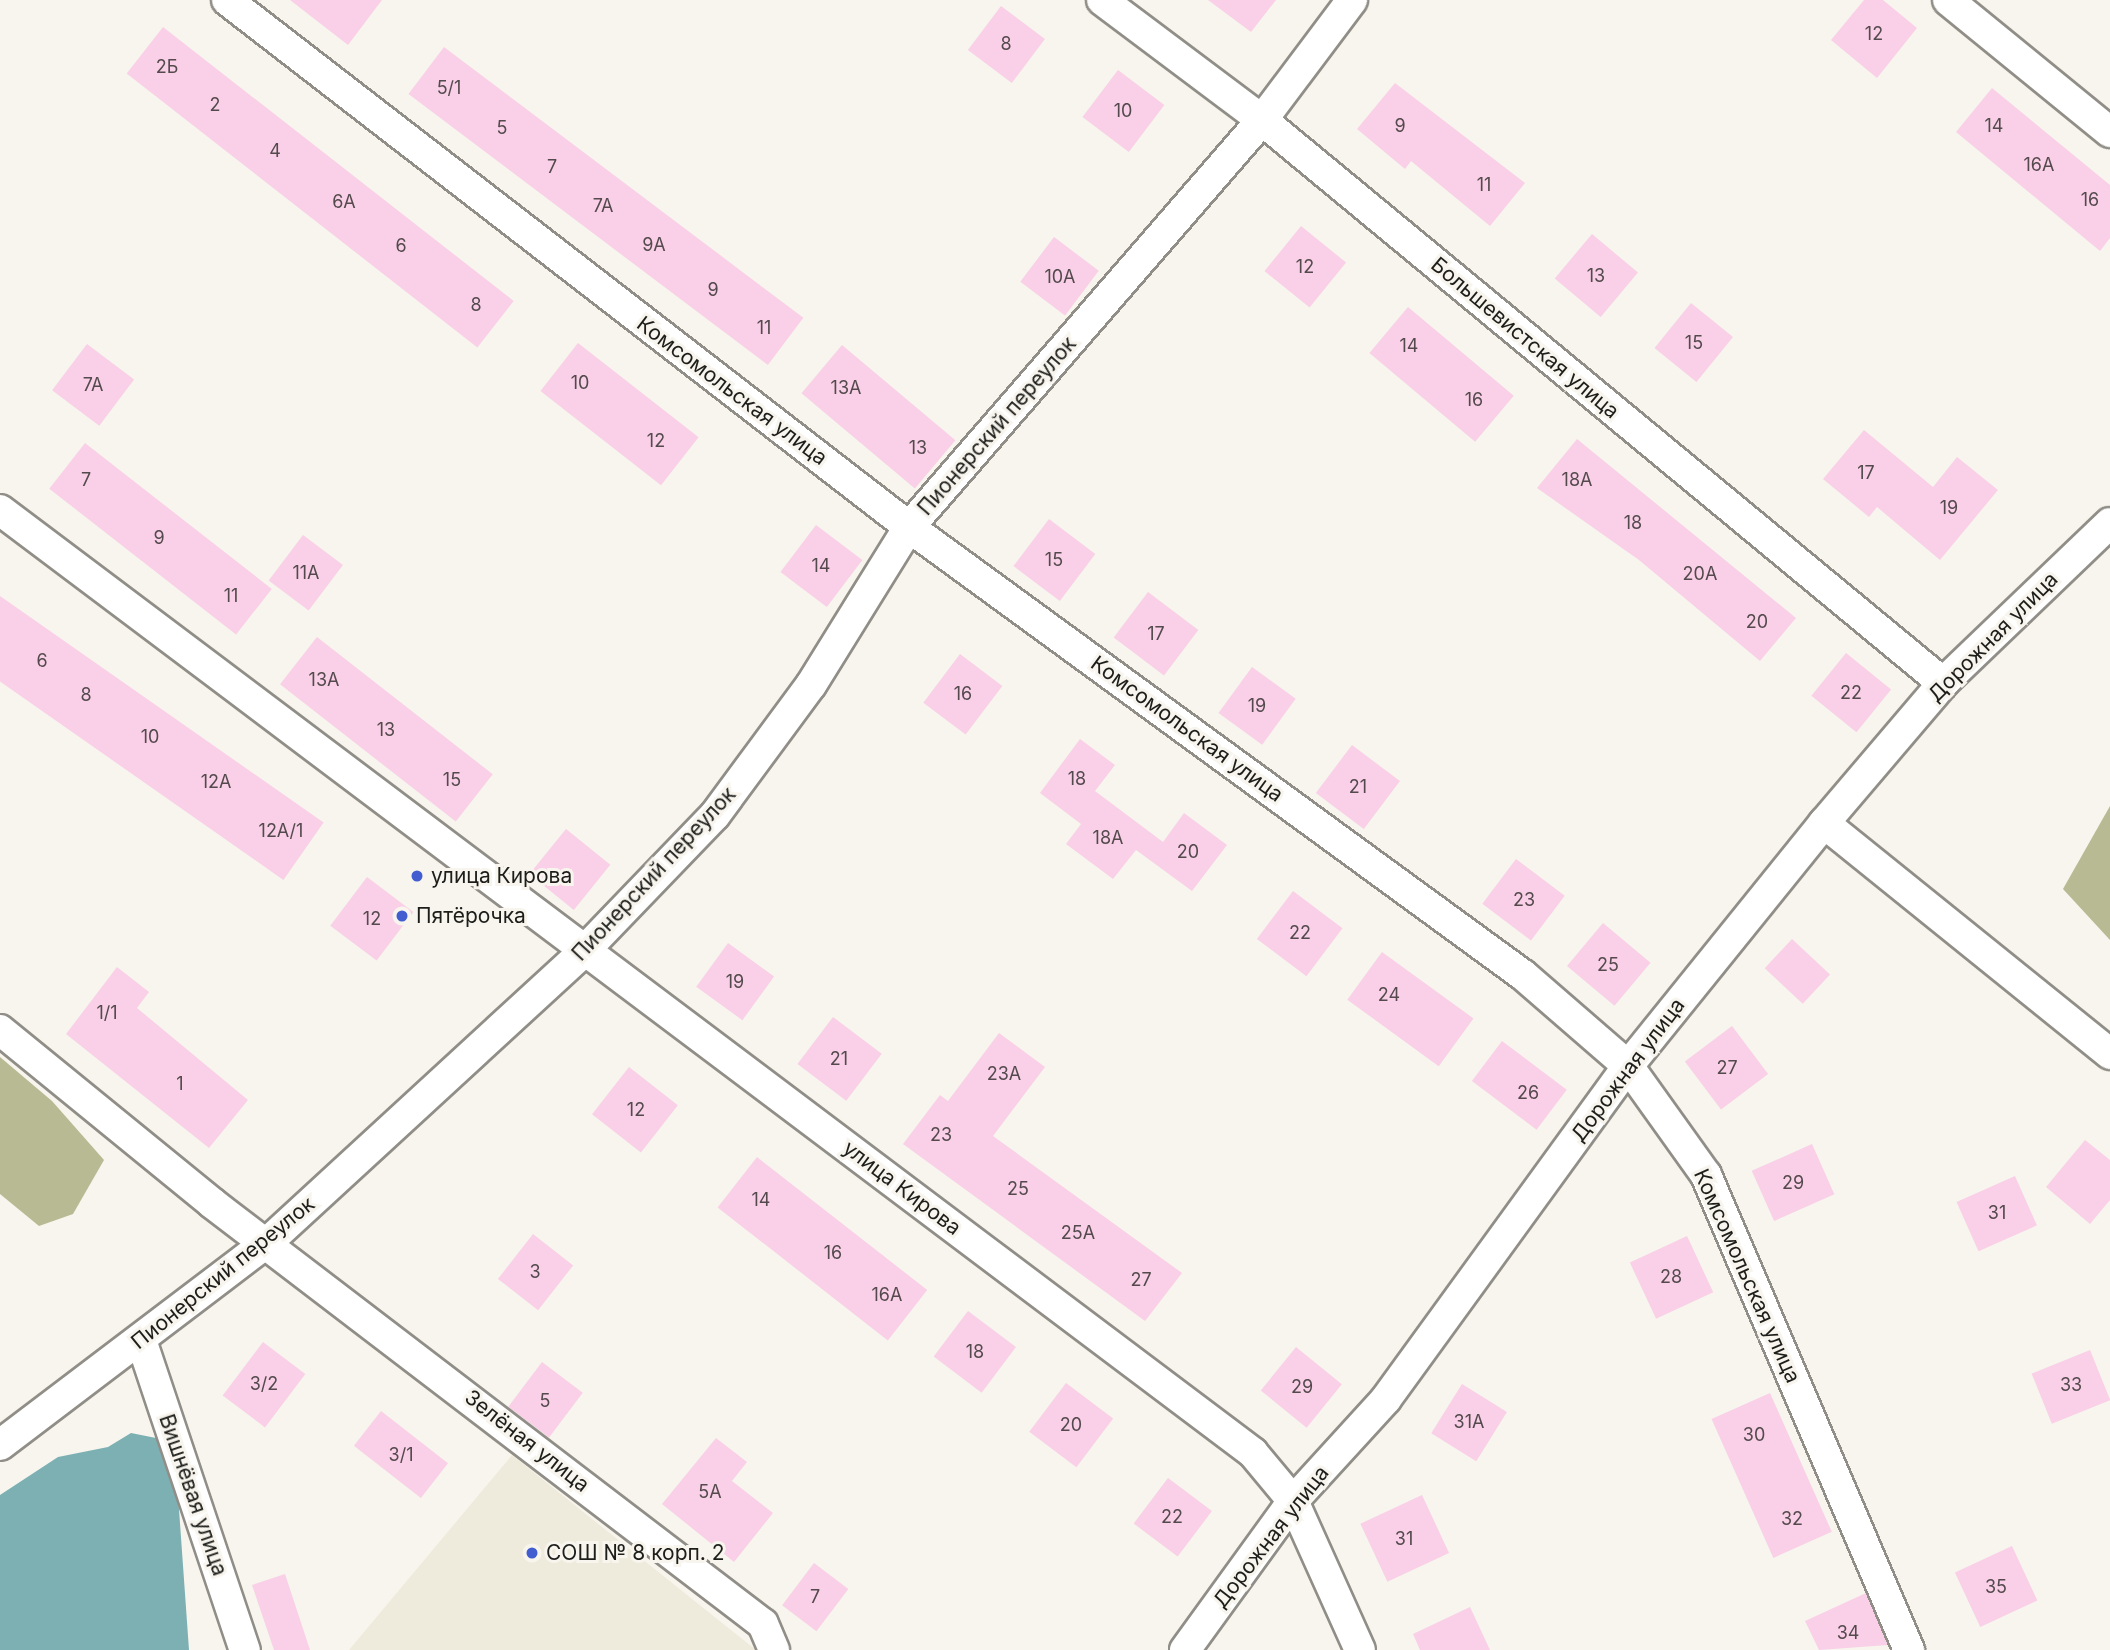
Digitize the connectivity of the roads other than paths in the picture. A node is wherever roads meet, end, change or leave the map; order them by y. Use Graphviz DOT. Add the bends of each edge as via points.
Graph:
graph roads {
  1 [pos="227,0"];
  2 [pos="1102,0"];
  3 [pos="1352,0"];
  4 [pos="1948,0"];
  5 [pos="1262,120"];
  6 [pos="2110,132"];
  7 [pos="0,510"];
  8 [pos="2110,523"];
  9 [pos="909,527"];
  10 [pos="1943,683"];
  11 [pos="1824,823"];
  12 [pos="585,950"];
  13 [pos="0,1030"];
  14 [pos="2110,1054"];
  15 [pos="1628,1066"];
  16 [pos="269,1241"];
  17 [pos="141,1340"];
  18 [pos="0,1445"];
  19 [pos="1293,1501"];
  20 [pos="245,1650"];
  21 [pos="774,1650"];
  22 [pos="1185,1650"];
  23 [pos="1360,1650"];
  24 [pos="1909,1650"];
  1 -- 9 [label="street, Комсомольская улица"];
  2 -- 5 [label="street, Большевистская улица"];
  3 -- 5 [label="street, Пионерский переулок"];
  4 -- 6 [label="street"];
  5 -- 9 [label="street, Пионерский переулок"];
  5 -- 10 [label="street, Большевистская улица"];
  7 -- 12 [label="street, улица Кирова"];
  8 -- 10 [label="street, Дорожная улица"];
  9 -- 12 [label="street, Пионерский переулок" via="811,685 715,815"];
  9 -- 15 [label="street, Комсомольская улица" via="1523,975"];
  10 -- 11 [label="street, Дорожная улица"];
  11 -- 14 [label="street"];
  11 -- 15 [label="street, Дорожная улица"];
  12 -- 16 [label="street, Пионерский переулок"];
  12 -- 19 [label="street, улица Кирова" via="1253,1453"];
  13 -- 16 [label="street, Зелёная улица"];
  15 -- 19 [label="street, Дорожная улица" via="1386,1399"];
  15 -- 24 [label="street, Комсомольская улица" via="1706,1175"];
  16 -- 17 [label="street, Пионерский переулок"];
  16 -- 21 [label="street, Зелёная улица" via="763,1624"];
  17 -- 18 [label="street, Пионерский переулок"];
  17 -- 20 [label="street, Вишнёвая улица"];
  19 -- 22 [label="street, Дорожная улица"];
  19 -- 23 [label="street, улица Кирова"];
}
